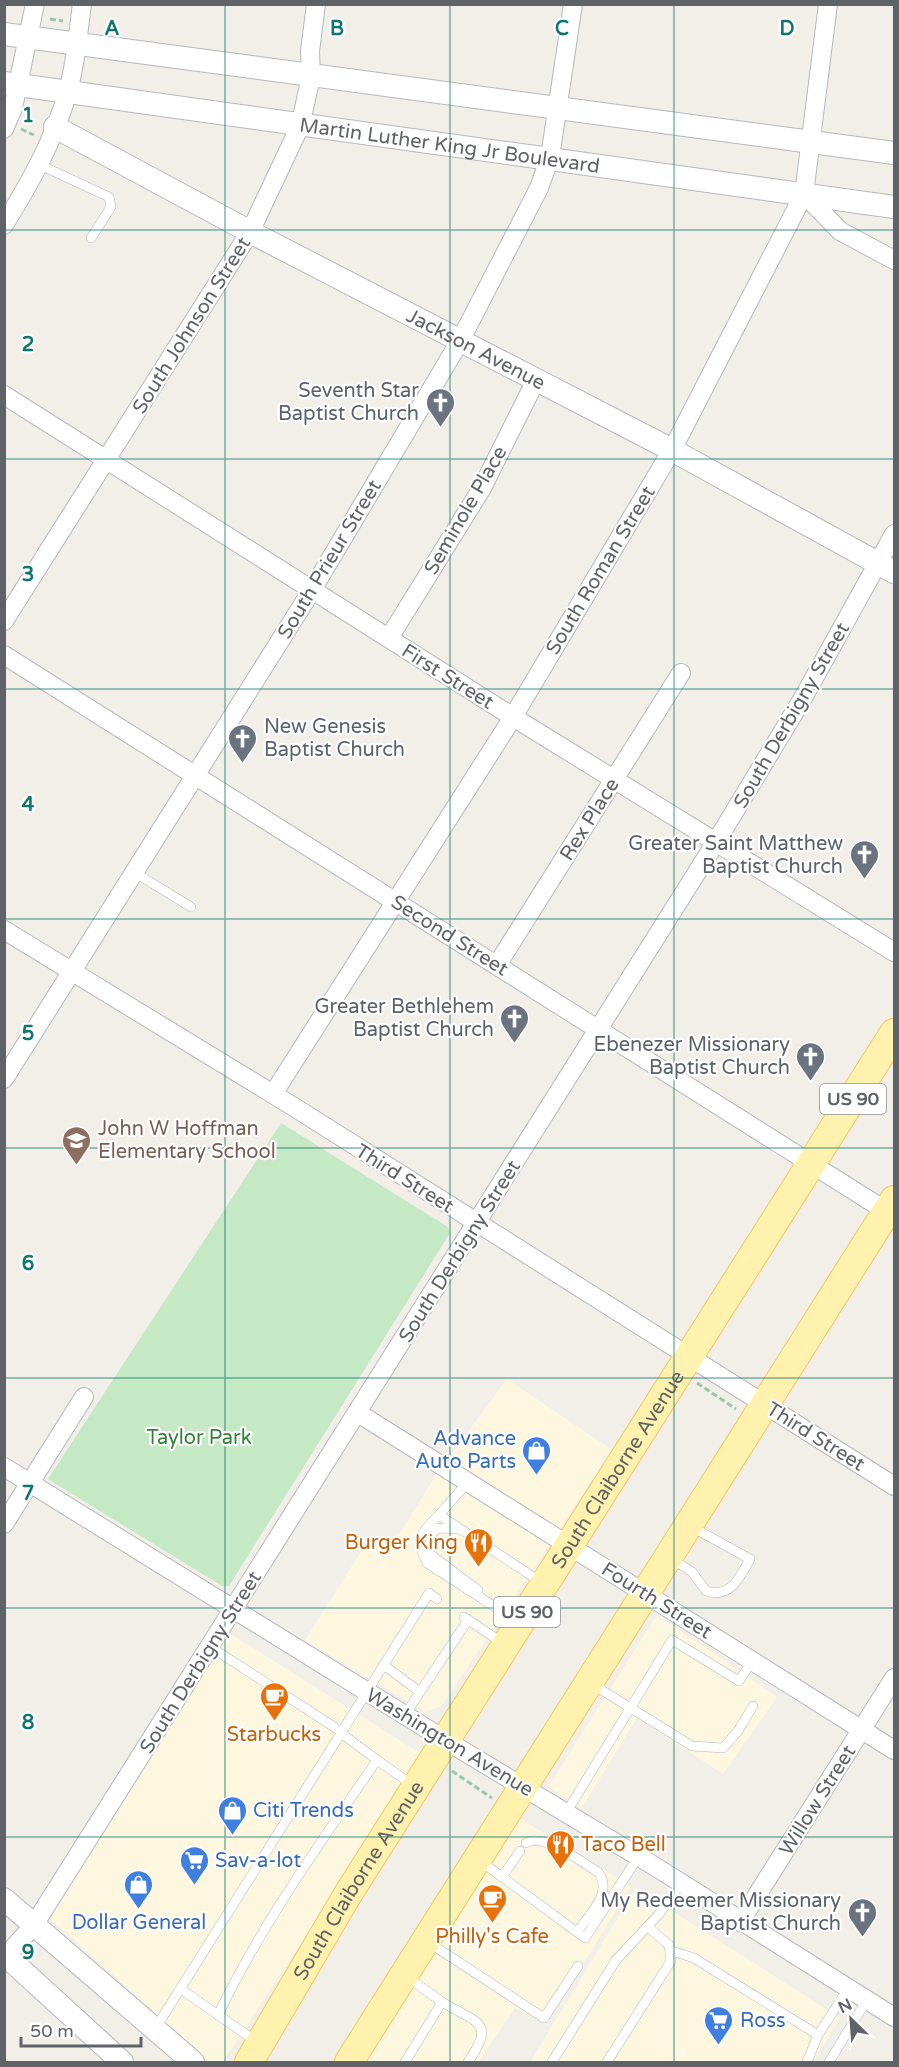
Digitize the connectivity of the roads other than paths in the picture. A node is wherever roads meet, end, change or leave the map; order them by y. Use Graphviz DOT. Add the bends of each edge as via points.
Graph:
graph roads {
  1 [pos="34,4"];
  2 [pos="82,4"];
  3 [pos="316,4"];
  4 [pos="573,4"];
  5 [pos="828,4"];
  6 [pos="4,34"];
  7 [pos="30,37"];
  8 [pos="77,44"];
  9 [pos="311,77"];
  10 [pos="11,84"];
  11 [pos="68,91"];
  12 [pos="558,108"];
  13 [pos="300,126"];
  14 [pos="11,128"];
  15 [pos="45,131"];
  16 [pos="809,142"];
  17 [pos="894,153"];
  18 [pos="550,157"];
  19 [pos="38,164"];
  20 [pos="804,194"];
  21 [pos="894,207"];
  22 [pos="4,225"];
  23 [pos="250,232"];
  24 [pos="91,238"];
  25 [pos="894,260"];
  26 [pos="460,341"];
  27 [pos="536,380"];
  28 [pos="4,395"];
  29 [pos="672,450"];
  30 [pos="106,460"];
  31 [pos="894,534"];
  32 [pos="887,568"];
  33 [pos="312,590"];
  34 [pos="4,621"];
  35 [pos="389,638"];
  36 [pos="4,655"];
  37 [pos="681,673"];
  38 [pos="513,717"];
  39 [pos="196,776"];
  40 [pos="614,779"];
  41 [pos="716,842"];
  42 [pos="134,872"];
  43 [pos="395,901"];
  44 [pos="191,906"];
  45 [pos="4,930"];
  46 [pos="894,952"];
  47 [pos="497,965"];
  48 [pos="71,972"];
  49 [pos="597,1031"];
  50 [pos="894,1034"];
  51 [pos="4,1079"];
  52 [pos="273,1094"];
  53 [pos="811,1165"];
  54 [pos="892,1209"];
  55 [pos="477,1222"];
  56 [pos="688,1367"];
  57 [pos="84,1397"];
  58 [pos="765,1404"];
  59 [pos="358,1413"];
  60 [pos="4,1467"];
  61 [pos="468,1482"];
  62 [pos="30,1484"];
  63 [pos="894,1486"];
  64 [pos="438,1515"];
  65 [pos="4,1524"];
  66 [pos="689,1526"];
  67 [pos="461,1529"];
  68 [pos="570,1546"];
  69 [pos="670,1558"];
  70 [pos="545,1584"];
  71 [pos="648,1593"];
  72 [pos="436,1599"];
  73 [pos="232,1610"];
  74 [pos="509,1626"];
  75 [pos="209,1646"];
  76 [pos="753,1660"];
  77 [pos="385,1666"];
  78 [pos="894,1678"];
  79 [pos="590,1683"];
  80 [pos="420,1692"];
  81 [pos="368,1693"];
  82 [pos="753,1706"];
  83 [pos="631,1707"];
  84 [pos="405,1715"];
  85 [pos="862,1729"];
  86 [pos="342,1732"];
  87 [pos="894,1750"];
  88 [pos="445,1753"];
  89 [pos="377,1760"];
  90 [pos="523,1786"];
  91 [pos="416,1787"];
  92 [pos="566,1812"];
  93 [pos="526,1843"];
  94 [pos="520,1851"];
  95 [pos="639,1856"];
  96 [pos="477,1859"];
  97 [pos="502,1877"];
  98 [pos="681,1883"];
  99 [pos="4,1899"];
  100 [pos="740,1922"];
  101 [pos="34,1925"];
  102 [pos="648,1927"];
  103 [pos="581,1935"];
  104 [pos="426,1940"];
  105 [pos="672,1951"];
  106 [pos="5,1955"];
  107 [pos="578,1966"];
  108 [pos="404,1975"];
  109 [pos="181,1989"];
  110 [pos="848,1989"];
  111 [pos="867,2000"];
  112 [pos="442,2002"];
  113 [pos="218,2015"];
  114 [pos="894,2017"];
  115 [pos="155,2029"];
  116 [pos="818,2035"];
  117 [pos="255,2053"];
  118 [pos="122,2062"];
  119 [pos="193,2062"];
  120 [pos="349,2062"];
  121 [pos="405,2062"];
  122 [pos="468,2062"];
  123 [pos="552,2062"];
  124 [pos="607,2062"];
  125 [pos="807,2062"];
  126 [pos="829,2062"];
  1 -- 7 [label="street"];
  2 -- 8 [label="street"];
  3 -- 9 [label="street, South Johnson Street"];
  4 -- 12 [label="street, South Prieur Street"];
  5 -- 16 [label="street, South Roman Street"];
  6 -- 7 [label="street"];
  7 -- 8 [label="street"];
  7 -- 10 [label="street"];
  8 -- 9 [label="street"];
  8 -- 11 [label="street"];
  9 -- 12 [label="street"];
  9 -- 13 [label="street, South Johnson Street"];
  10 -- 11 [label="street, Martin Luther King Jr Boulevard"];
  10 -- 14 [label="street"];
  11 -- 13 [label="street, Martin Luther King Jr Boulevard"];
  11 -- 15 [label="street"];
  12 -- 16 [label="street"];
  12 -- 18 [label="street, South Prieur Street"];
  13 -- 18 [label="street, Martin Luther King Jr Boulevard"];
  13 -- 23 [label="street, South Johnson Street"];
  15 -- 19 [label="street"];
  15 -- 23 [label="street, Jackson Avenue"];
  16 -- 17 [label="street"];
  16 -- 20 [label="street, South Roman Street"];
  18 -- 20 [label="street, Martin Luther King Jr Boulevard"];
  18 -- 26 [label="street, South Prieur Street" via="539,188"];
  19 -- 22 [label="street"];
  19 -- 24 [label="lane" via="109,196 111,207"];
  20 -- 21 [label="street, Martin Luther King Jr Boulevard"];
  20 -- 25 [label="street" via="840,231"];
  20 -- 29 [label="street, South Roman Street"];
  23 -- 26 [label="street, Jackson Avenue"];
  23 -- 30 [label="street, South Johnson Street"];
  26 -- 27 [label="street, Jackson Avenue"];
  26 -- 33 [label="street, South Prieur Street"];
  27 -- 29 [label="street, Jackson Avenue"];
  27 -- 35 [label="street, Seminole Place" via="482,488"];
  28 -- 30 [label="street, First Street"];
  29 -- 32 [label="street, Jackson Avenue"];
  29 -- 38 [label="street, South Roman Street"];
  30 -- 33 [label="street, First Street"];
  30 -- 34 [label="street, South Johnson Street"];
  31 -- 32 [label="street, South Derbigny Street"];
  32 -- 41 [label="street, South Derbigny Street"];
  33 -- 35 [label="street, First Street"];
  33 -- 39 [label="street, South Prieur Street"];
  35 -- 38 [label="street, First Street"];
  36 -- 39 [label="street, Second Street"];
  37 -- 40 [label="street, Rex Place"];
  38 -- 40 [label="street, First Street"];
  38 -- 43 [label="street, South Roman Street"];
  39 -- 42 [label="street, South Prieur Street"];
  39 -- 43 [label="street, Second Street"];
  40 -- 41 [label="street, First Street"];
  40 -- 47 [label="street, Rex Place"];
  41 -- 46 [label="street, First Street"];
  41 -- 49 [label="street, South Derbigny Street"];
  42 -- 44 [label="lane"];
  42 -- 48 [label="street, South Prieur Street"];
  43 -- 47 [label="street, Second Street"];
  43 -- 52 [label="street, South Roman Street"];
  45 -- 48 [label="street, Third Street"];
  47 -- 49 [label="street, Second Street"];
  48 -- 51 [label="street, South Prieur Street"];
  48 -- 52 [label="street, Third Street"];
  49 -- 53 [label="street, Second Street"];
  49 -- 55 [label="street, South Derbigny Street"];
  50 -- 53 [label="main road, South Claiborne Avenue / US 90"];
  52 -- 55 [label="street, Third Street"];
  53 -- 54 [label="street, Second Street"];
  53 -- 56 [label="main road, South Claiborne Avenue / US 90"];
  54 -- 58 [label="main road"];
  55 -- 56 [label="street, Third Street"];
  55 -- 59 [label="street, South Derbigny Street"];
  56 -- 58 [label="street, Third Street"];
  56 -- 68 [label="main road, South Claiborne Avenue / US 90"];
  57 -- 62 [label="street"];
  58 -- 63 [label="street, Third Street"];
  58 -- 66 [label="main road"];
  59 -- 61 [label="street, Fourth Street"];
  59 -- 73 [label="street, South Derbigny Street"];
  60 -- 62 [label="street, Washington Avenue"];
  61 -- 64 [label="lane"];
  61 -- 68 [label="street, Fourth Street"];
  62 -- 65 [label="street"];
  62 -- 73 [label="street, Washington Avenue"];
  64 -- 67 [label="lane"];
  64 -- 74 [label="lane" via="421,1533 419,1548 427,1563"];
  66 -- 69 [label="main road"];
  66 -- 69 [label="lane" via="750,1559 738,1581 724,1592 706,1591 692,1572"];
  67 -- 70 [label="lane"];
  67 -- 74 [label="lane" via="439,1528 430,1534 430,1554 483,1593"];
  68 -- 70 [label="main road, South Claiborne Avenue / US 90"];
  68 -- 71 [label="street, Fourth Street"];
  69 -- 71 [label="main road"];
  70 -- 74 [label="main road, South Claiborne Avenue / US 90"];
  71 -- 76 [label="street, Fourth Street"];
  71 -- 79 [label="main road"];
  72 -- 77 [label="lane" via="429,1593 413,1628"];
  73 -- 75 [label="street, South Derbigny Street"];
  73 -- 81 [label="street, Washington Avenue"];
  74 -- 80 [label="lane" via="466,1618"];
  74 -- 88 [label="main road, South Claiborne Avenue / US 90"];
  75 -- 86 [label="lane"];
  75 -- 101 [label="street, South Derbigny Street"];
  76 -- 83 [label="lane" via="739,1682 672,1640"];
  76 -- 85 [label="street, Fourth Street"];
  77 -- 80 [label="lane"];
  77 -- 81 [label="lane"];
  78 -- 85 [label="street, Willow Street"];
  79 -- 83 [label="lane"];
  79 -- 90 [label="main road"];
  80 -- 84 [label="lane"];
  81 -- 84 [label="street, Washington Avenue"];
  81 -- 86 [label="lane"];
  82 -- 83 [label="lane" via="723,1748 692,1746"];
  83 -- 92 [label="lane"];
  84 -- 88 [label="street, Washington Avenue"];
  85 -- 87 [label="street, Fourth Street"];
  85 -- 100 [label="street, Willow Street"];
  86 -- 89 [label="lane"];
  86 -- 109 [label="lane"];
  88 -- 90 [label="street, Washington Avenue"];
  88 -- 91 [label="main road, South Claiborne Avenue / US 90"];
  89 -- 91 [label="lane"];
  89 -- 113 [label="lane" via="271,1921"];
  90 -- 92 [label="street, Washington Avenue"];
  90 -- 96 [label="main road"];
  91 -- 117 [label="main road, South Claiborne Avenue / US 90"];
  92 -- 95 [label="street, Washington Avenue"];
  93 -- 103 [label="lane" via="543,1839 598,1872 603,1879 605,1887"];
  94 -- 97 [label="lane"];
  95 -- 98 [label="street, Washington Avenue"];
  95 -- 103 [label="lane"];
  96 -- 97 [label="lane"];
  96 -- 104 [label="main road"];
  97 -- 103 [label="lane"];
  98 -- 100 [label="street, Washington Avenue"];
  98 -- 102 [label="lane"];
  99 -- 101 [label="street"];
  100 -- 110 [label="street, Washington Avenue"];
  101 -- 106 [label="street, South Derbigny Street"];
  101 -- 115 [label="street"];
  102 -- 105 [label="lane"];
  102 -- 123 [label="lane" via="616,1960"];
  104 -- 107 [label="lane" via="544,2018"];
  104 -- 108 [label="main road"];
  105 -- 116 [label="lane" via="694,1958"];
  105 -- 124 [label="lane" via="671,1961"];
  106 -- 118 [label="street"];
  108 -- 112 [label="lane"];
  108 -- 120 [label="main road"];
  109 -- 113 [label="lane"];
  109 -- 115 [label="lane"];
  110 -- 111 [label="street, Washington Avenue"];
  110 -- 116 [label="lane"];
  111 -- 114 [label="street, Washington Avenue"];
  111 -- 126 [label="lane"];
  112 -- 121 [label="lane"];
  112 -- 122 [label="lane" via="484,2032 483,2041"];
  113 -- 117 [label="lane"];
  115 -- 119 [label="street"];
  116 -- 125 [label="lane"];
}
